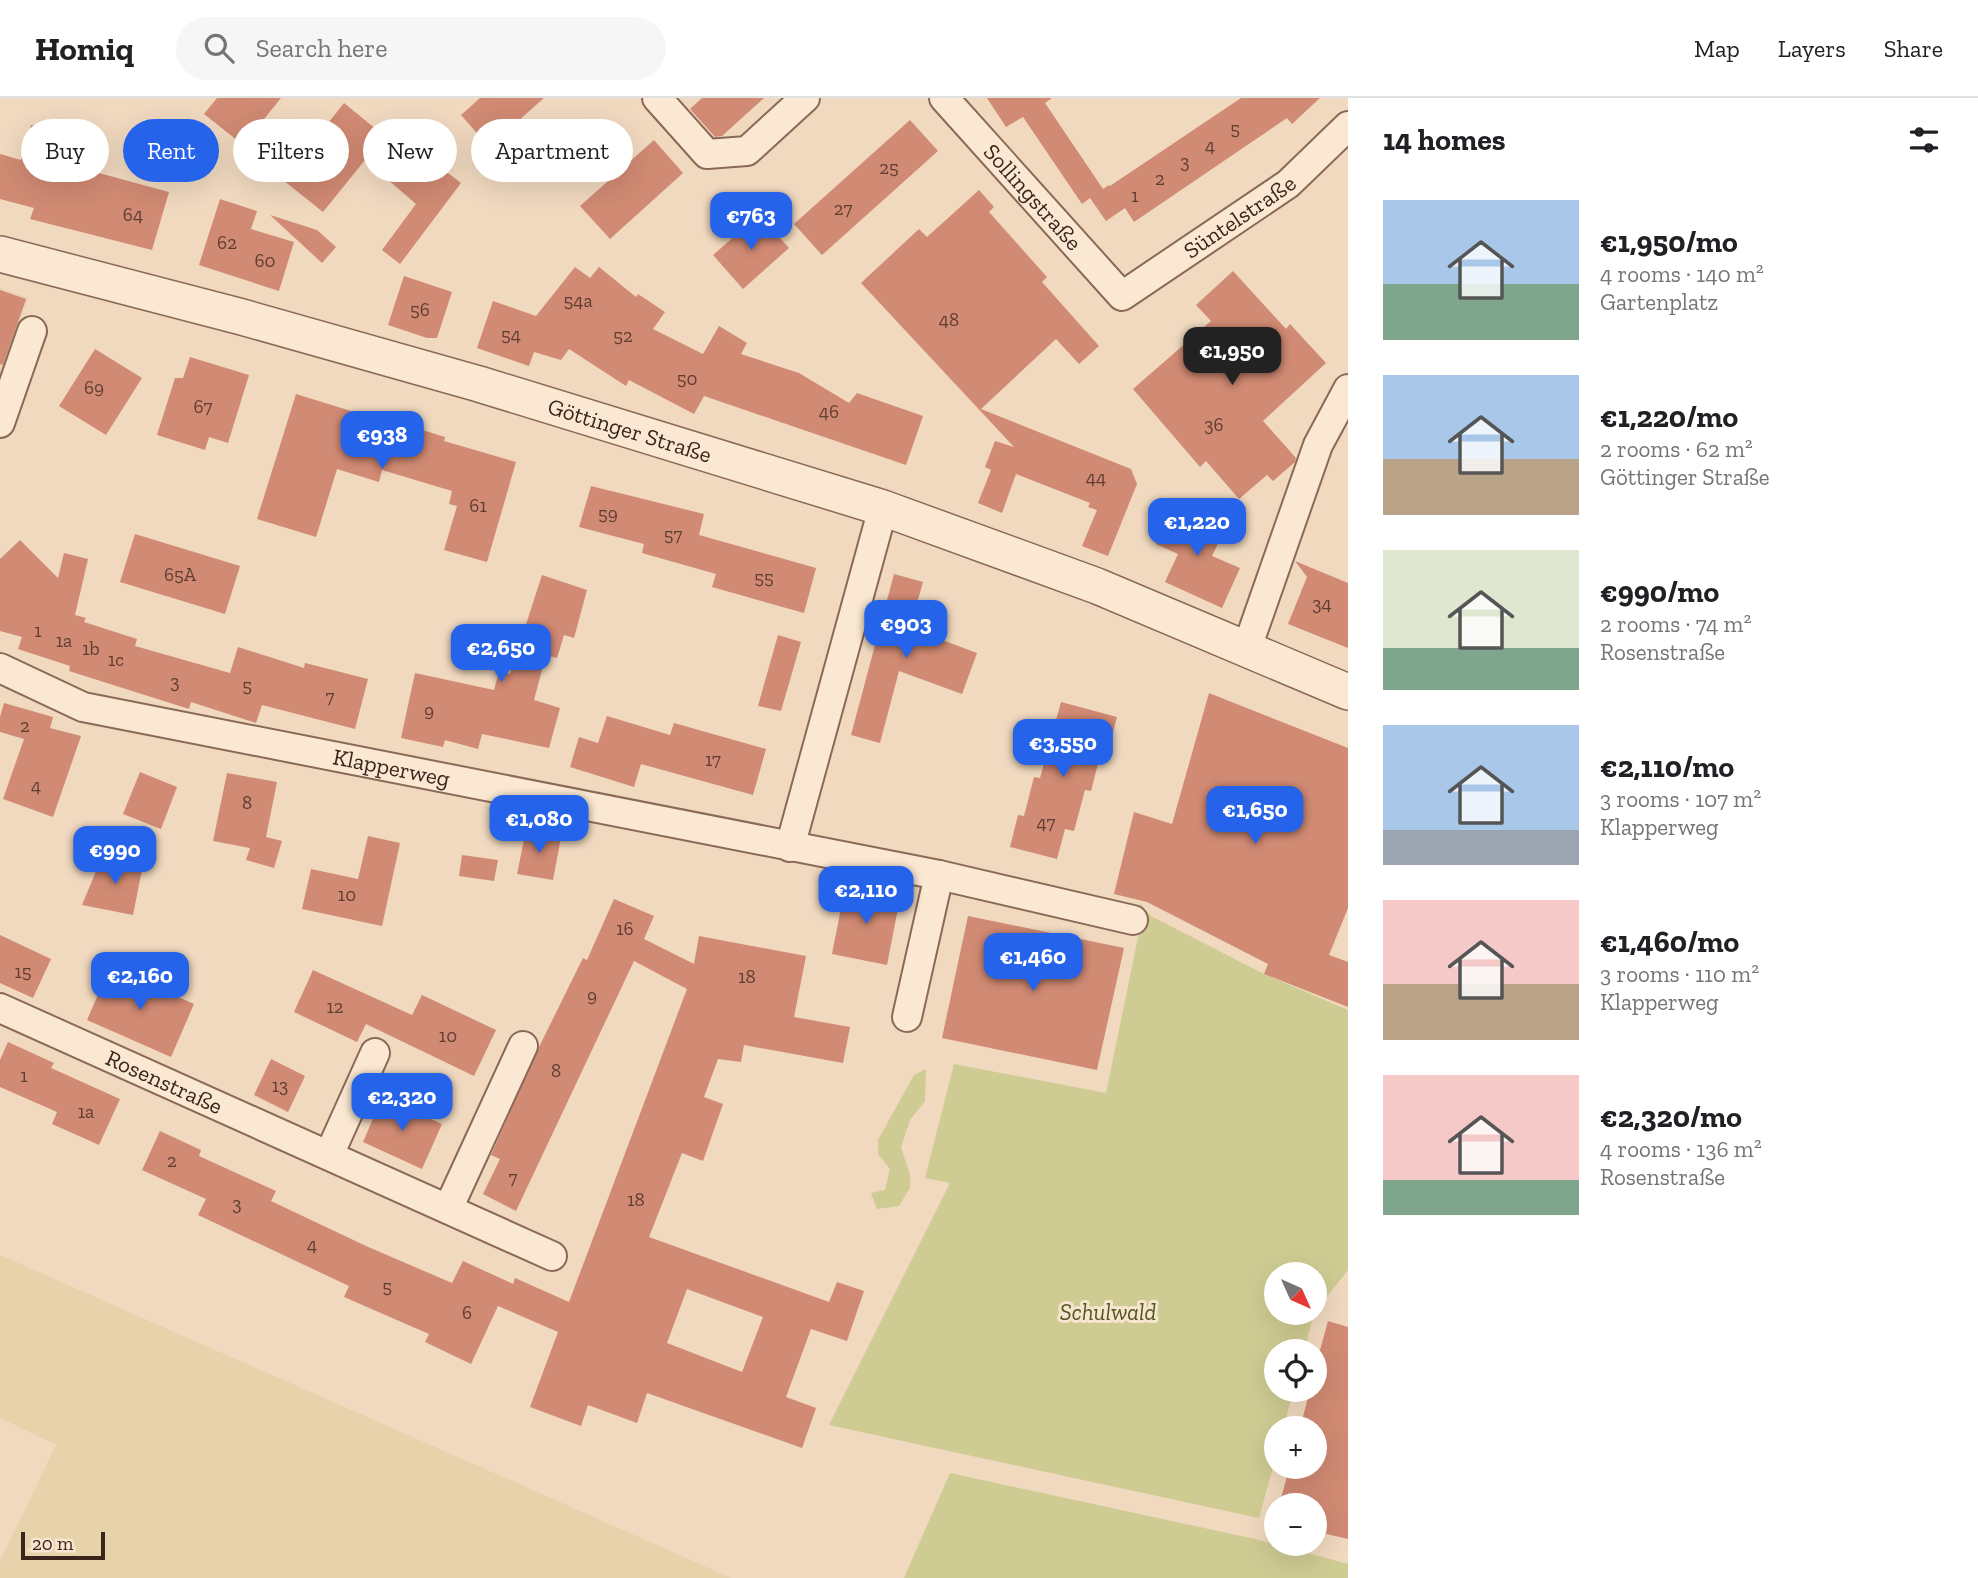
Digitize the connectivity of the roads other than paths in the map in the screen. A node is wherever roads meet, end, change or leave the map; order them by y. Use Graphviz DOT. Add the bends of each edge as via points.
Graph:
graph roads {
  1 [pos="657,98"];
  2 [pos="805,98"];
  3 [pos="944,98"];
  4 [pos="1348,126"];
  5 [pos="0,254"];
  6 [pos="1122,296"];
  7 [pos="32,331"];
  8 [pos="1348,389"];
  9 [pos="0,423"];
  10 [pos="883,508"];
  11 [pos="1247,648"];
  12 [pos="0,668"];
  13 [pos="1348,692"];
  14 [pos="790,847"];
  15 [pos="939,876"];
  16 [pos="1133,920"];
  17 [pos="0,1008"];
  18 [pos="907,1017"];
  19 [pos="523,1046"];
  20 [pos="375,1053"];
  21 [pos="329,1155"];
  22 [pos="448,1209"];
  23 [pos="552,1256"];
  1 -- 2 [label="street" via="707,154 747,151"];
  3 -- 6 [label="street, Sollingstraße"];
  4 -- 6 [label="street, Süntelstraße" via="1288,184"];
  5 -- 10 [label="street, Göttinger Straße" via="479,384"];
  7 -- 9 [label="street"];
  8 -- 11 [label="street" via="1318,445"];
  10 -- 11 [label="street, Göttinger Straße" via="1097,586"];
  10 -- 14 [label="street"];
  11 -- 13 [label="street, Göttinger Straße"];
  12 -- 14 [label="street, Klapperweg" via="83,707"];
  14 -- 15 [label="street, Klapperweg"];
  15 -- 16 [label="street, Klapperweg"];
  15 -- 18 [label="street"];
  17 -- 21 [label="street, Rosenstraße"];
  19 -- 22 [label="street"];
  20 -- 21 [label="street"];
  21 -- 22 [label="street, Rosenstraße"];
  22 -- 23 [label="street, Rosenstraße"];
}
